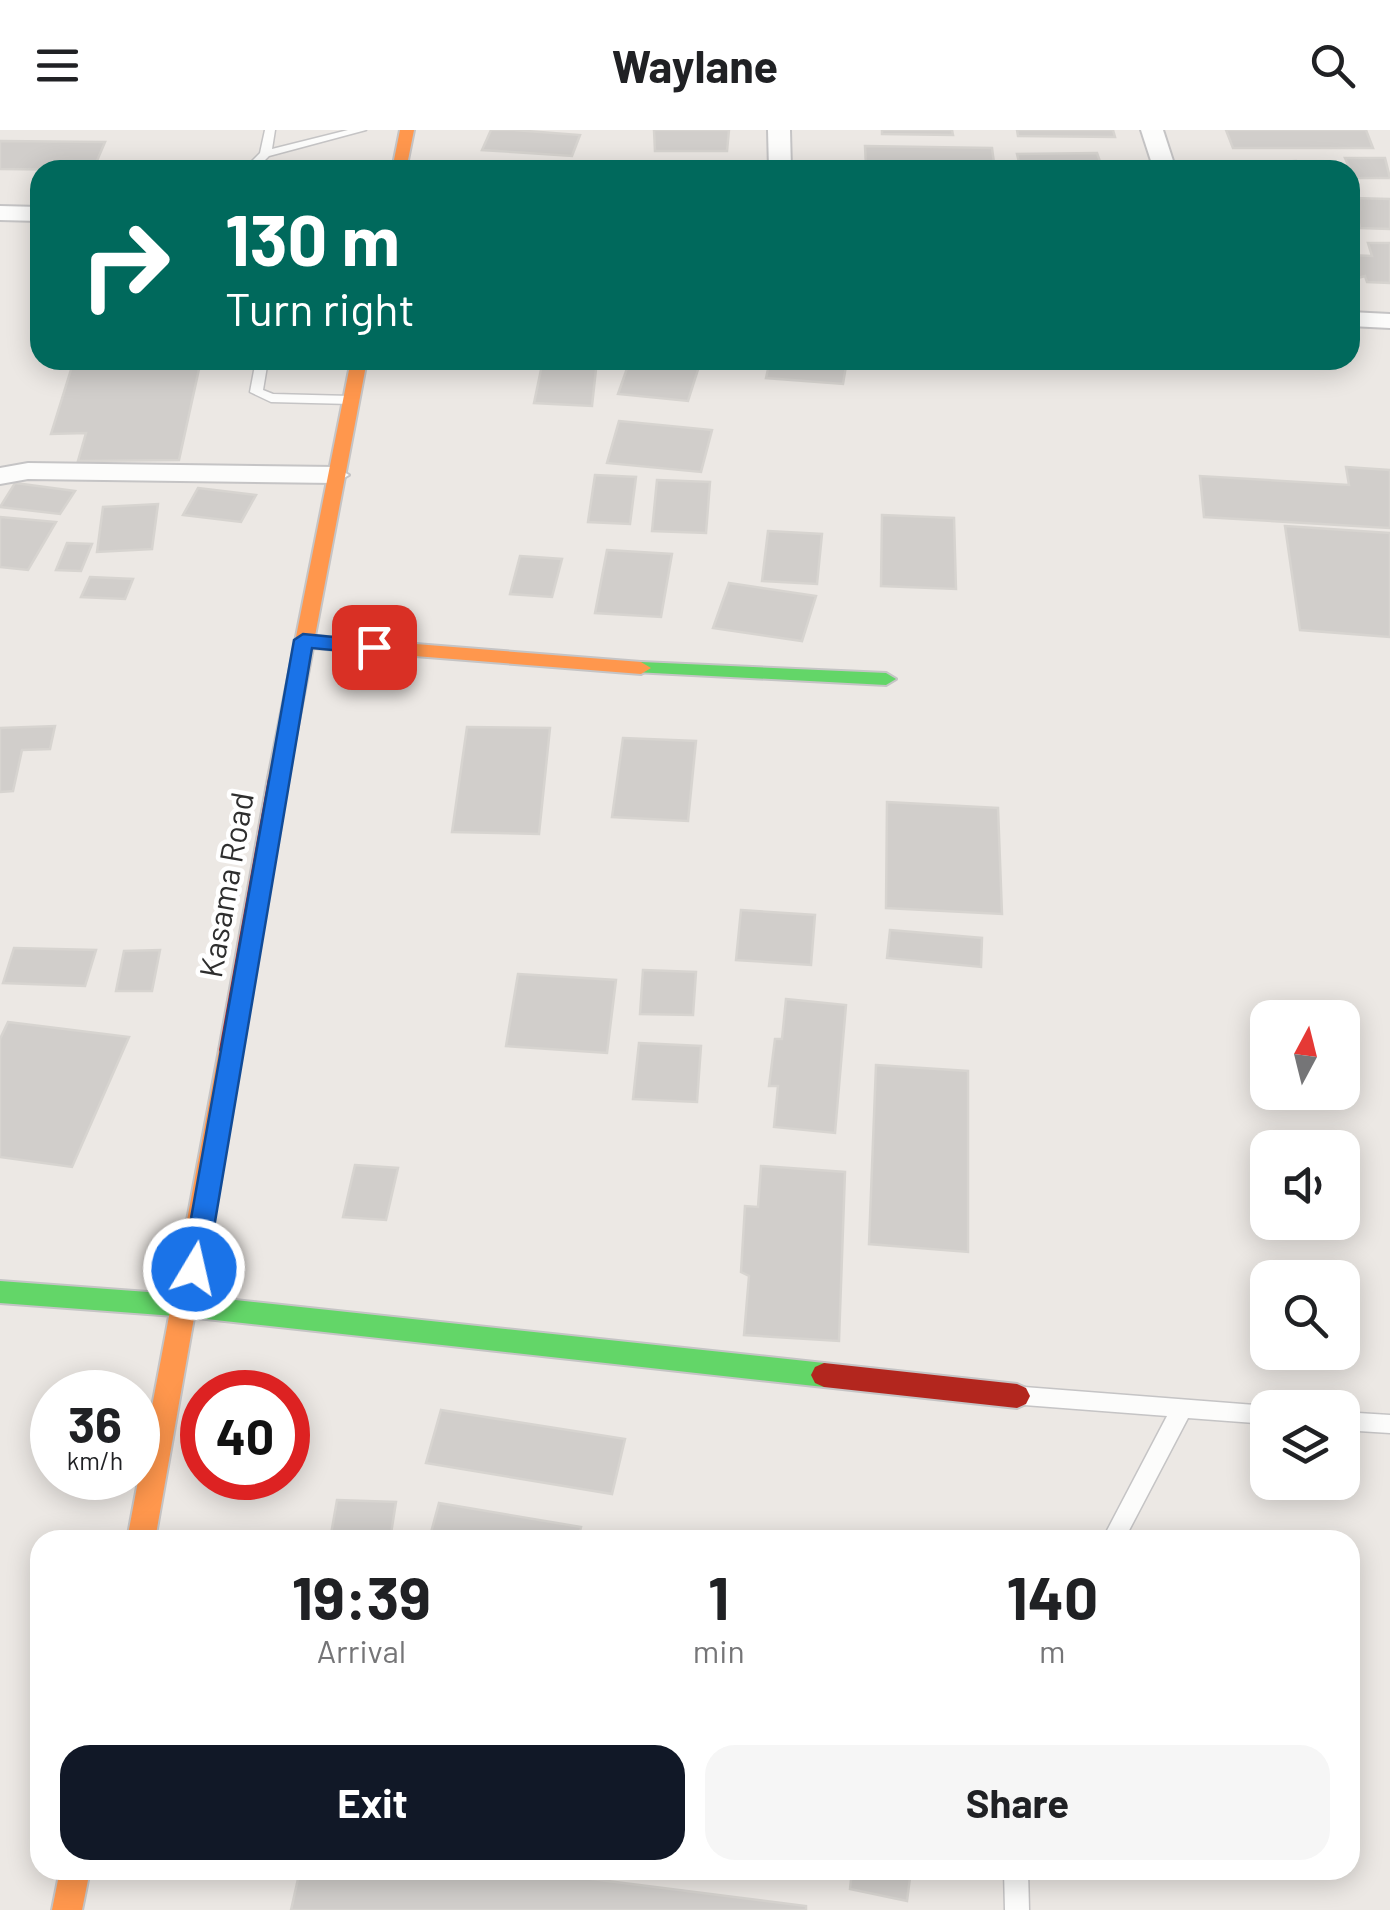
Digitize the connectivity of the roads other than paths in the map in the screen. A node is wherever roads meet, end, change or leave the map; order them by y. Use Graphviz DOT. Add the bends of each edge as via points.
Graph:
graph roads {
  1 [pos="270,130"];
  2 [pos="360,130"];
  3 [pos="407,130"];
  4 [pos="778,130"];
  5 [pos="1152,130"];
  6 [pos="265,154"];
  7 [pos="259,160"];
  8 [pos="401,160"];
  9 [pos="780,160"];
  10 [pos="1162,160"];
  11 [pos="0,213"];
  12 [pos="30,214"];
  13 [pos="1360,320"];
  14 [pos="1390,321"];
  15 [pos="260,370"];
  16 [pos="358,370"];
  17 [pos="351,400"];
  18 [pos="335,474"];
  19 [pos="0,476"];
  20 [pos="303,640"];
  21 [pos="886,680"];
  22 [pos="0,1292"];
  23 [pos="188,1306"];
  24 [pos="1018,1396"];
  25 [pos="1182,1409"];
  26 [pos="1250,1414"];
  27 [pos="1360,1422"];
  28 [pos="1390,1424"];
  29 [pos="143,1530"];
  30 [pos="1118,1530"];
  31 [pos="73,1880"];
  32 [pos="1016,1880"];
  33 [pos="67,1910"];
  34 [pos="1017,1910"];
  1 -- 6 [label="lane"];
  2 -- 6 [label="lane"];
  3 -- 8 [label="street"];
  4 -- 9 [label="street"];
  5 -- 10 [label="street"];
  6 -- 7 [label="lane"];
  11 -- 12 [label="street"];
  13 -- 14 [label="street"];
  15 -- 17 [label="lane" via="256,392 271,398"];
  16 -- 17 [label="street, Kasama Road"];
  17 -- 18 [label="street, Kasama Road"];
  18 -- 19 [label="street"];
  18 -- 20 [label="street, Kasama Road"];
  20 -- 21 [label="street" via="551,664"];
  20 -- 23 [label="street, Kasama Road"];
  22 -- 23 [label="street"];
  23 -- 24 [label="street"];
  23 -- 29 [label="street, Kasama Road"];
  24 -- 25 [label="lane"];
  25 -- 26 [label="lane"];
  25 -- 30 [label="lane"];
  27 -- 28 [label="lane"];
  31 -- 33 [label="street"];
  32 -- 34 [label="lane"];
}
